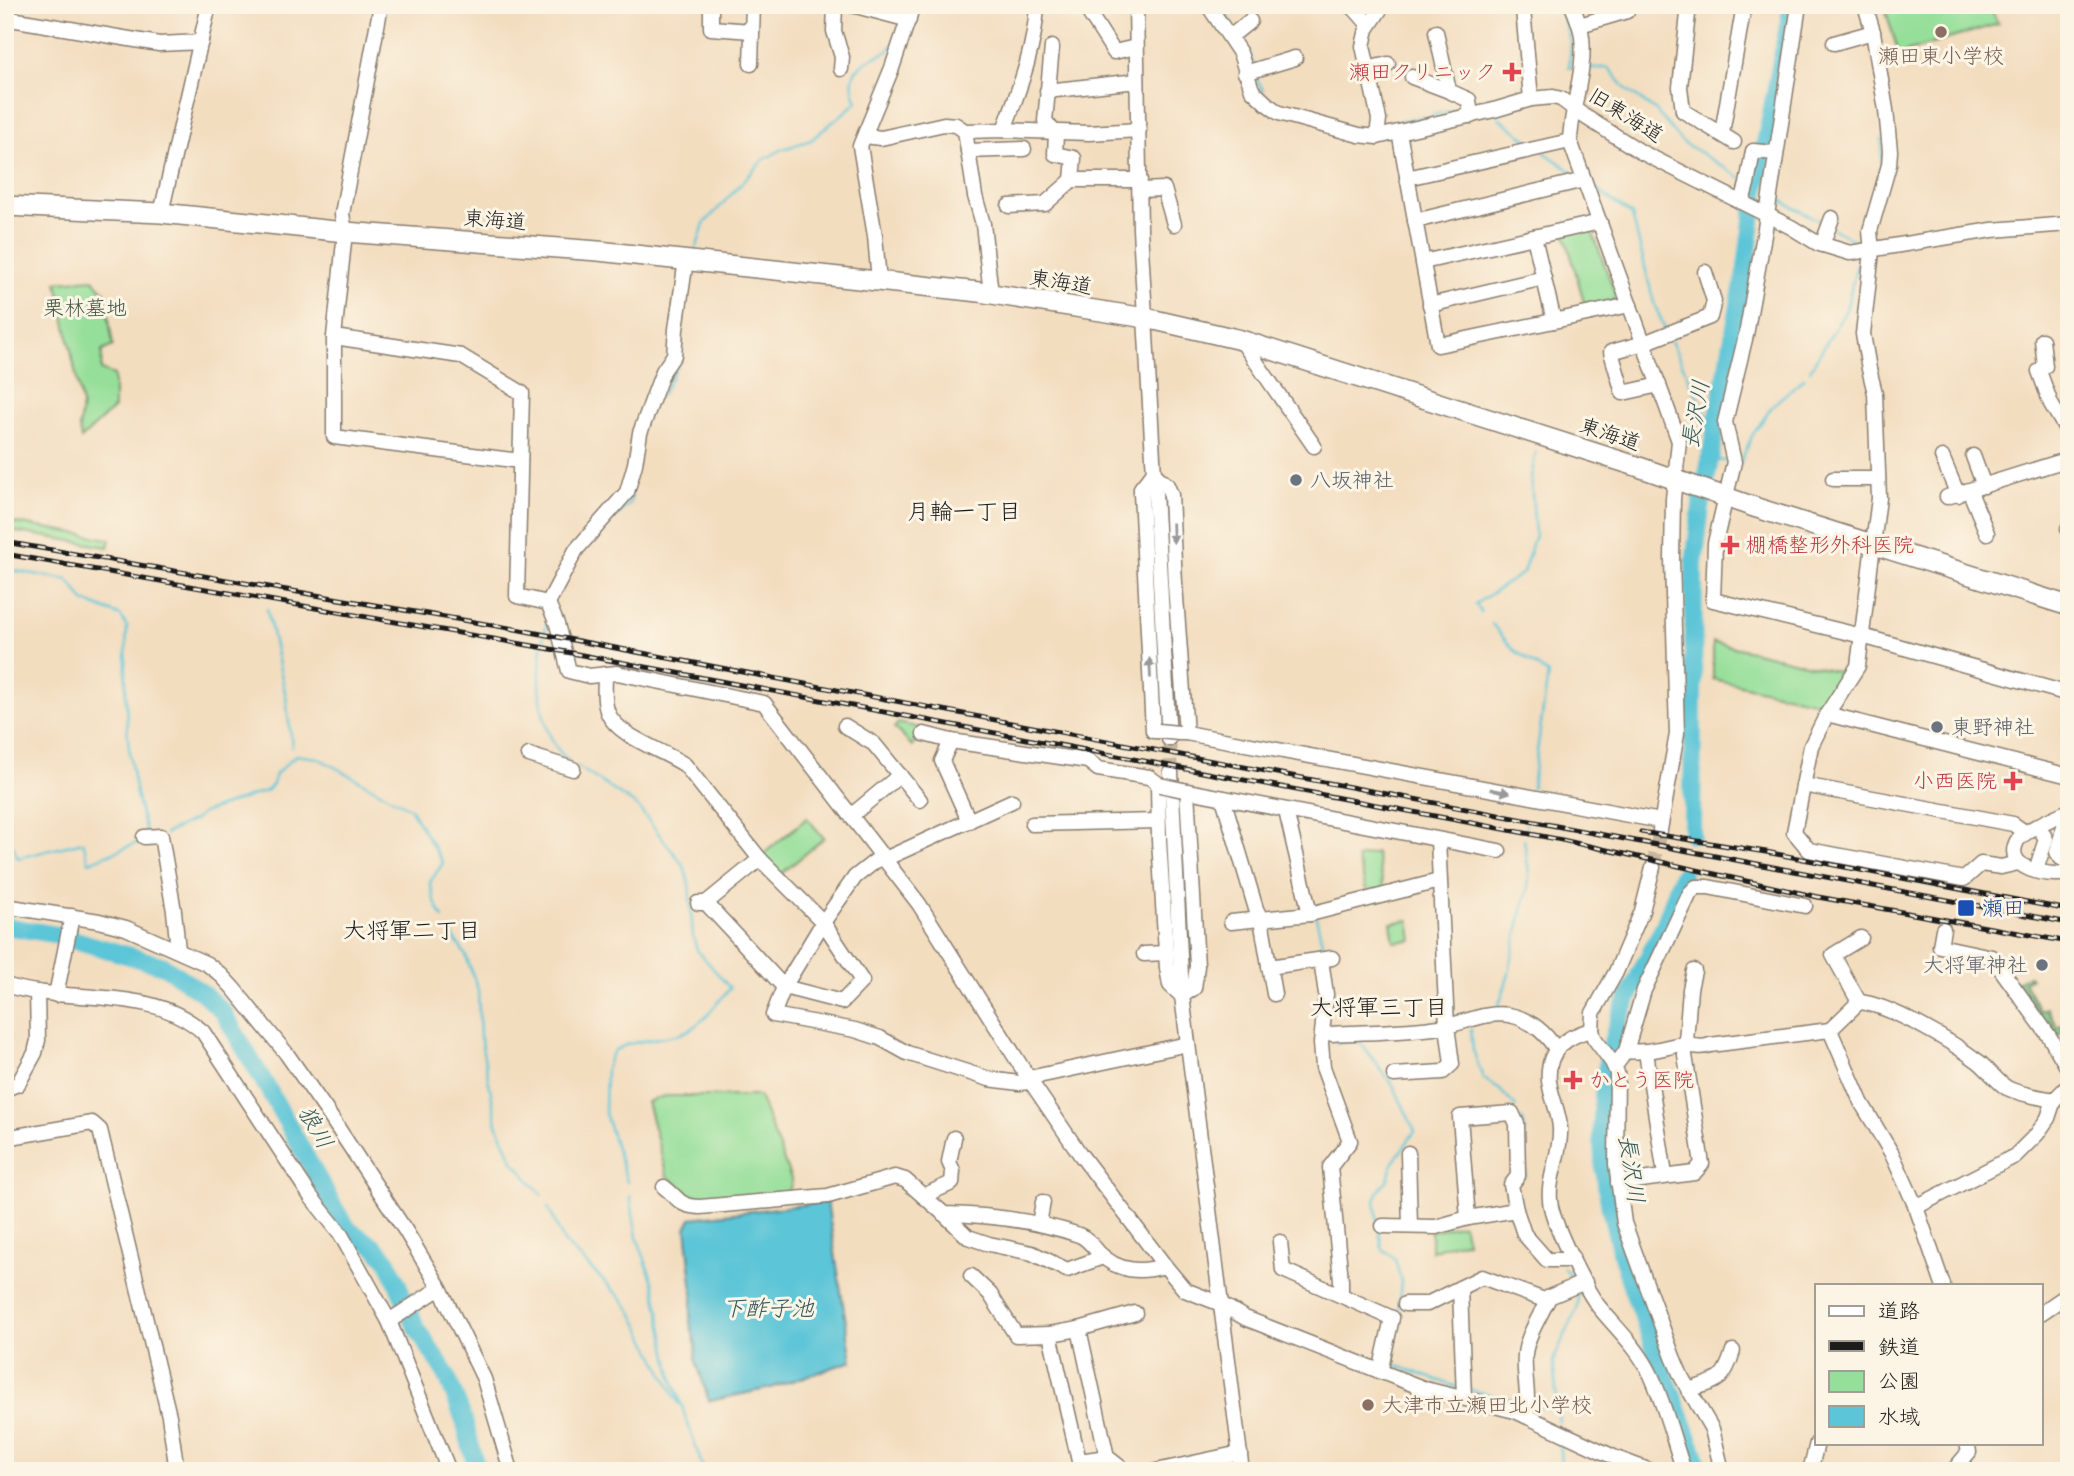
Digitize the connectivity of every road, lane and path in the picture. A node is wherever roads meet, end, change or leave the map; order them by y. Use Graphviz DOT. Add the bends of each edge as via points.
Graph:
graph roads {
  1 [pos="209,5"];
  2 [pos="381,5"];
  3 [pos="711,5"];
  4 [pos="753,5"];
  5 [pos="835,5"];
  6 [pos="852,5"];
  7 [pos="1037,5"];
  8 [pos="1084,5"];
  9 [pos="1136,5"];
  10 [pos="1347,5"];
  11 [pos="1383,5"];
  12 [pos="1572,5"];
  13 [pos="1689,5"];
  14 [pos="1744,5"];
  15 [pos="1799,5"];
  16 [pos="1865,5"];
  17 [pos="1211,6"];
  18 [pos="1523,9"];
  19 [pos="1627,11"];
  20 [pos="904,14"];
  21 [pos="5,18"];
  22 [pos="1250,21"];
  23 [pos="1369,25"];
  24 [pos="1580,25"];
  25 [pos="752,31"];
  26 [pos="1436,32"];
  27 [pos="1873,32"];
  28 [pos="1230,37"];
  29 [pos="201,42"];
  30 [pos="1834,43"];
  31 [pos="1052,47"];
  32 [pos="1136,47"];
  33 [pos="1295,58"];
  34 [pos="751,64"];
  35 [pos="1388,64"];
  36 [pos="841,69"];
  37 [pos="1367,69"];
  38 [pos="1245,73"];
  39 [pos="1412,77"];
  40 [pos="1137,81"];
  41 [pos="1047,91"];
  42 [pos="1449,91"];
  43 [pos="1531,99"];
  44 [pos="1573,108"];
  45 [pos="1471,116"];
  46 [pos="1004,130"];
  47 [pos="1139,130"];
  48 [pos="965,131"];
  49 [pos="1055,132"];
  50 [pos="1399,132"];
  51 [pos="865,136"];
  52 [pos="1377,137"];
  53 [pos="1570,141"];
  54 [pos="1024,149"];
  55 [pos="968,151"];
  56 [pos="1776,153"];
  57 [pos="1407,178"];
  58 [pos="1072,180"];
  59 [pos="1584,180"];
  60 [pos="1140,185"];
  61 [pos="1742,202"];
  62 [pos="5,206"];
  63 [pos="1009,206"];
  64 [pos="161,213"];
  65 [pos="1766,214"];
  66 [pos="1832,218"];
  67 [pos="1415,221"];
  68 [pos="1600,222"];
  69 [pos="2069,223"];
  70 [pos="1174,224"];
  71 [pos="345,232"];
  72 [pos="1534,237"];
  73 [pos="1822,245"];
  74 [pos="1872,251"];
  75 [pos="686,260"];
  76 [pos="1423,262"];
  77 [pos="1705,272"];
  78 [pos="1544,278"];
  79 [pos="879,281"];
  80 [pos="991,294"];
  81 [pos="1430,305"];
  82 [pos="1630,305"];
  83 [pos="1146,318"];
  84 [pos="1554,321"];
  85 [pos="334,337"];
  86 [pos="1241,340"];
  87 [pos="2042,340"];
  88 [pos="1644,343"];
  89 [pos="1659,385"];
  90 [pos="2069,434"];
  91 [pos="1314,446"];
  92 [pos="1973,456"];
  93 [pos="1942,457"];
  94 [pos="2069,459"];
  95 [pos="520,461"];
  96 [pos="1153,472"];
  97 [pos="1833,479"];
  98 [pos="1878,479"];
  99 [pos="1675,481"];
  100 [pos="1984,486"];
  101 [pos="1711,493"];
  102 [pos="1958,495"];
  103 [pos="1987,533"];
  104 [pos="1873,545"];
  105 [pos="2069,606"];
  106 [pos="551,607"];
  107 [pos="1862,636"];
  108 [pos="605,674"];
  109 [pos="2069,694"];
  110 [pos="1826,714"];
  111 [pos="845,726"];
  112 [pos="924,734"];
  113 [pos="1173,734"];
  114 [pos="951,741"];
  115 [pos="529,755"];
  116 [pos="573,769"];
  117 [pos="1171,772"];
  118 [pos="900,775"];
  119 [pos="2069,776"];
  120 [pos="1159,785"];
  121 [pos="1803,785"];
  122 [pos="1185,790"];
  123 [pos="1223,798"];
  124 [pos="920,800"];
  125 [pos="1012,801"];
  126 [pos="1286,811"];
  127 [pos="2068,811"];
  128 [pos="852,815"];
  129 [pos="969,821"];
  130 [pos="1158,821"];
  131 [pos="1032,824"];
  132 [pos="2032,830"];
  133 [pos="144,837"];
  134 [pos="1438,840"];
  135 [pos="1499,851"];
  136 [pos="884,857"];
  137 [pos="760,859"];
  138 [pos="2069,862"];
  139 [pos="2018,863"];
  140 [pos="1653,867"];
  141 [pos="2036,870"];
  142 [pos="2069,873"];
  143 [pos="1439,881"];
  144 [pos="5,906"];
  145 [pos="1805,906"];
  146 [pos="1314,913"];
  147 [pos="72,916"];
  148 [pos="1261,919"];
  149 [pos="823,922"];
  150 [pos="1231,922"];
  151 [pos="1943,929"];
  152 [pos="1861,938"];
  153 [pos="178,950"];
  154 [pos="1166,953"];
  155 [pos="1144,954"];
  156 [pos="1269,967"];
  157 [pos="1694,971"];
  158 [pos="5,985"];
  159 [pos="784,987"];
  160 [pos="37,992"];
  161 [pos="1273,993"];
  162 [pos="56,995"];
  163 [pos="1182,996"];
  164 [pos="1859,1002"];
  165 [pos="1447,1026"];
  166 [pos="1592,1030"];
  167 [pos="1830,1030"];
  168 [pos="1336,1034"];
  169 [pos="1188,1044"];
  170 [pos="1687,1045"];
  171 [pos="1556,1049"];
  172 [pos="1626,1051"];
  173 [pos="1646,1052"];
  174 [pos="1615,1066"];
  175 [pos="2069,1070"];
  176 [pos="1394,1076"];
  177 [pos="1030,1080"];
  178 [pos="2069,1085"];
  179 [pos="5,1089"];
  180 [pos="2054,1100"];
  181 [pos="5,1138"];
  182 [pos="954,1138"];
  183 [pos="1408,1153"];
  184 [pos="1665,1175"];
  185 [pos="1618,1183"];
  186 [pos="664,1187"];
  187 [pos="923,1196"];
  188 [pos="1043,1202"];
  189 [pos="1916,1207"];
  190 [pos="1516,1210"];
  191 [pos="944,1214"];
  192 [pos="1468,1218"];
  193 [pos="1039,1224"];
  194 [pos="1383,1226"];
  195 [pos="1410,1226"];
  196 [pos="1280,1242"];
  197 [pos="1103,1257"];
  198 [pos="1572,1257"];
  199 [pos="1165,1266"];
  200 [pos="971,1276"];
  201 [pos="1585,1282"];
  202 [pos="1943,1284"];
  203 [pos="440,1288"];
  204 [pos="1460,1289"];
  205 [pos="2069,1294"];
  206 [pos="1341,1295"];
  207 [pos="1547,1301"];
  208 [pos="1221,1304"];
  209 [pos="1405,1304"];
  210 [pos="2042,1311"];
  211 [pos="1135,1313"];
  212 [pos="391,1319"];
  213 [pos="1079,1329"];
  214 [pos="1049,1334"];
  215 [pos="1733,1351"];
  216 [pos="1380,1372"];
  217 [pos="1688,1390"];
  218 [pos="1464,1391"];
  219 [pos="1526,1416"];
  220 [pos="1817,1444"];
  221 [pos="1967,1444"];
  222 [pos="1240,1453"];
  223 [pos="1107,1457"];
  224 [pos="177,1471"];
  225 [pos="449,1471"];
  226 [pos="510,1471"];
  227 [pos="1125,1471"];
  228 [pos="1156,1471"];
  229 [pos="1242,1471"];
  230 [pos="1651,1471"];
  231 [pos="1684,1471"];
  232 [pos="1722,1471"];
  233 [pos="1810,1471"];
  234 [pos="1953,1471"];
  1 -- 29 [label="street"];
  2 -- 71 [label="street" via="342,214"];
  3 -- 25 [label="street" via="711,28"];
  4 -- 25 [label="street"];
  5 -- 36 [label="street"];
  6 -- 20 [label="street"];
  7 -- 46 [label="street" via="1034,37"];
  8 -- 32 [label="street" via="1114,52"];
  9 -- 32 [label="street"];
  10 -- 23 [label="street"];
  11 -- 23 [label="street"];
  12 -- 24 [label="street"];
  13 -- 14 [label="street" via="1680,87 1683,111 1728,137"];
  15 -- 56 [label="street"];
  16 -- 27 [label="street"];
  17 -- 28 [label="street, 旧東海道"];
  18 -- 43 [label="street"];
  19 -- 24 [label="street"];
  20 -- 51 [label="street"];
  21 -- 29 [label="street" via="159,44"];
  22 -- 28 [label="street"];
  23 -- 37 [label="street" via="1363,46"];
  24 -- 44 [label="street" via="1583,49"];
  25 -- 34 [label="street"];
  26 -- 42 [label="street"];
  27 -- 30 [label="street"];
  27 -- 74 [label="street" via="1890,151 1870,231"];
  28 -- 38 [label="street, 旧東海道"];
  29 -- 64 [label="street"];
  31 -- 41 [label="street"];
  32 -- 40 [label="street"];
  33 -- 38 [label="street"];
  35 -- 37 [label="street"];
  37 -- 52 [label="street" via="1379,118"];
  38 -- 52 [label="street, 旧東海道" via="1252,90 1279,113"];
  39 -- 42 [label="street"];
  40 -- 41 [label="street"];
  40 -- 47 [label="street"];
  41 -- 49 [label="street" via="1045,121"];
  42 -- 45 [label="street" via="1469,100"];
  43 -- 44 [label="street, 旧東海道" via="1553,97"];
  43 -- 45 [label="street, 旧東海道"];
  44 -- 53 [label="street"];
  44 -- 61 [label="street, 旧東海道" via="1641,152"];
  45 -- 50 [label="street, 旧東海道"];
  46 -- 48 [label="street"];
  46 -- 49 [label="street"];
  47 -- 49 [label="street"];
  47 -- 60 [label="street"];
  48 -- 51 [label="street" via="944,124 881,138"];
  48 -- 55 [label="street"];
  49 -- 58 [label="street" via="1055,154 1074,158"];
  50 -- 52 [label="street, 旧東海道"];
  50 -- 57 [label="street"];
  51 -- 79 [label="street" via="860,146"];
  53 -- 57 [label="street"];
  53 -- 59 [label="street"];
  54 -- 55 [label="street"];
  55 -- 80 [label="street"];
  56 -- 61 [label="street" via="1753,150"];
  56 -- 65 [label="street"];
  57 -- 67 [label="street"];
  58 -- 60 [label="street"];
  58 -- 63 [label="street" via="1045,204"];
  59 -- 67 [label="street"];
  59 -- 68 [label="street"];
  60 -- 70 [label="street" via="1164,189"];
  60 -- 83 [label="street"];
  61 -- 65 [label="street, 旧東海道"];
  62 -- 64 [label="highway, 東海道"];
  64 -- 71 [label="highway, 東海道"];
  65 -- 73 [label="street, 旧東海道"];
  65 -- 101 [label="street" via="1746,335 1725,422 1734,462"];
  66 -- 73 [label="street"];
  67 -- 76 [label="street"];
  68 -- 72 [label="street"];
  68 -- 82 [label="street"];
  69 -- 74 [label="street, 旧東海道" via="1992,230"];
  71 -- 75 [label="highway, 東海道"];
  71 -- 85 [label="street"];
  72 -- 76 [label="street"];
  72 -- 78 [label="street"];
  73 -- 74 [label="street, 旧東海道" via="1850,253"];
  74 -- 98 [label="street" via="1863,334 1875,393"];
  75 -- 79 [label="highway, 東海道"];
  75 -- 106 [label="street" via="674,355 663,371 640,433 627,492 576,550"];
  76 -- 81 [label="street"];
  77 -- 88 [label="street" via="1714,301 1710,317"];
  78 -- 81 [label="street"];
  78 -- 84 [label="street"];
  79 -- 80 [label="highway, 東海道"];
  80 -- 83 [label="highway, 東海道"];
  81 -- 84 [label="street" via="1438,345"];
  82 -- 84 [label="street"];
  82 -- 88 [label="street"];
  83 -- 86 [label="highway, 東海道"];
  83 -- 96 [label="street"];
  85 -- 95 [label="street" via="461,356 522,393"];
  85 -- 95 [label="street" via="334,437"];
  86 -- 91 [label="street"];
  86 -- 99 [label="highway, 東海道"];
  87 -- 90 [label="street" via="2045,366 2039,372"];
  88 -- 89 [label="street"];
  88 -- 89 [label="street" via="1611,352 1623,393"];
  89 -- 99 [label="street" via="1679,441"];
  92 -- 100 [label="street"];
  93 -- 102 [label="street"];
  94 -- 100 [label="street"];
  95 -- 106 [label="street" via="517,596"];
  96 -- 113 [label="street, one-way" via="1171,495"];
  96 -- 113 [label="street" via="1141,493 1153,731"];
  97 -- 98 [label="street"];
  98 -- 104 [label="street"];
  99 -- 101 [label="highway, 東海道"];
  113 -- 99 [label="street, one-way" via="1433,778 1660,825 1677,734 1672,594"];
  100 -- 102 [label="street"];
  101 -- 104 [label="highway, 東海道"];
  101 -- 107 [label="street" via="1713,600"];
  102 -- 103 [label="street"];
  104 -- 105 [label="highway, 東海道"];
  104 -- 107 [label="street"];
  106 -- 108 [label="street" via="569,671"];
  107 -- 109 [label="street"];
  107 -- 110 [label="street" via="1854,675"];
  108 -- 128 [label="street" via="764,703"];
  108 -- 137 [label="street" via="608,713 621,730 685,765"];
  110 -- 119 [label="street"];
  110 -- 121 [label="street" via="1811,746"];
  111 -- 118 [label="street" via="874,744"];
  112 -- 114 [label="street"];
  114 -- 120 [label="street" via="1087,761 1098,769 1149,777"];
  114 -- 129 [label="street" via="942,761"];
  115 -- 116 [label="street"];
  117 -- 163 [label="street"];
  118 -- 124 [label="street"];
  118 -- 128 [label="street"];
  120 -- 122 [label="street, bridge"];
  120 -- 130 [label="street"];
  121 -- 132 [label="street"];
  121 -- 139 [label="street" via="1794,832 1809,850 1964,879 1981,864 2001,867"];
  122 -- 123 [label="street"];
  122 -- 163 [label="street" via="1197,966 1194,988"];
  123 -- 126 [label="street"];
  123 -- 148 [label="street"];
  125 -- 129 [label="street"];
  126 -- 134 [label="street"];
  126 -- 146 [label="street"];
  127 -- 132 [label="street"];
  127 -- 138 [label="street" via="2057,852"];
  128 -- 136 [label="street"];
  129 -- 136 [label="street"];
  130 -- 131 [label="street"];
  130 -- 154 [label="street"];
  132 -- 139 [label="street" via="2017,843"];
  132 -- 141 [label="street" via="2046,839"];
  133 -- 153 [label="street" via="162,836"];
  134 -- 135 [label="street"];
  134 -- 143 [label="street"];
  136 -- 149 [label="street" via="855,877"];
  136 -- 177 [label="street" via="919,904"];
  137 -- 149 [label="street"];
  137 -- 159 [label="street" via="701,903"];
  139 -- 141 [label="street"];
  140 -- 166 [label="street" via="1642,911 1593,1013"];
  141 -- 142 [label="street"];
  143 -- 146 [label="street"];
  143 -- 165 [label="street"];
  144 -- 147 [label="street"];
  145 -- 172 [label="street" via="1696,887 1644,990"];
  146 -- 148 [label="street"];
  147 -- 153 [label="street" via="126,928"];
  147 -- 162 [label="street"];
  148 -- 150 [label="street"];
  148 -- 156 [label="street"];
  149 -- 159 [label="street"];
  149 -- 159 [label="street" via="862,981 842,1002"];
  151 -- 175 [label="street" via="1940,946 1992,957"];
  152 -- 164 [label="street" via="1833,955"];
  153 -- 203 [label="street" via="220,974 261,1021 326,1110"];
  154 -- 155 [label="street"];
  154 -- 163 [label="street" via="1170,985"];
  156 -- 161 [label="street"];
  156 -- 206 [label="street" via="1325,959 1323,1067 1350,1141 1330,1167"];
  157 -- 170 [label="street"];
  158 -- 160 [label="street"];
  159 -- 177 [label="street" via="773,1014 855,1030 907,1053 989,1079"];
  160 -- 162 [label="street"];
  160 -- 179 [label="street" via="35,1053 18,1084"];
  162 -- 212 [label="street" via="96,996 159,1007 180,1014 203,1032 311,1197 340,1233"];
  163 -- 169 [label="street"];
  164 -- 167 [label="street"];
  164 -- 180 [label="street" via="1880,1006 1936,1035 1980,1063 2009,1089"];
  165 -- 168 [label="street"];
  165 -- 171 [label="street" via="1493,1014 1511,1015 1540,1029"];
  165 -- 176 [label="street" via="1452,1064 1443,1072"];
  166 -- 171 [label="street" via="1576,1034"];
  166 -- 174 [label="street"];
  167 -- 170 [label="street" via="1703,1048"];
  167 -- 189 [label="street" via="1861,1102"];
  169 -- 177 [label="street"];
  169 -- 208 [label="street"];
  170 -- 173 [label="street"];
  170 -- 184 [label="street" via="1702,1164 1694,1173"];
  171 -- 198 [label="street" via="1549,1081 1560,1145 1550,1203"];
  172 -- 173 [label="street"];
  172 -- 174 [label="street"];
  173 -- 184 [label="street"];
  174 -- 185 [label="street"];
  177 -- 199 [label="street"];
  178 -- 180 [label="street"];
  180 -- 189 [label="street" via="2041,1129 2015,1156"];
  181 -- 224 [label="street" via="92,1123 100,1130 169,1416"];
  182 -- 187 [label="street" via="948,1162 952,1183"];
  183 -- 195 [label="street"];
  184 -- 185 [label="street"];
  185 -- 217 [label="street" via="1636,1259"];
  186 -- 187 [label="street" via="680,1203 700,1208 828,1196 895,1177"];
  187 -- 191 [label="street"];
  188 -- 193 [label="street"];
  189 -- 202 [label="street"];
  190 -- 192 [label="street"];
  190 -- 192 [label="street" via="1511,1185 1518,1175 1517,1124 1512,1113 1461,1117"];
  190 -- 198 [label="street" via="1524,1234 1547,1260"];
  191 -- 193 [label="street"];
  191 -- 197 [label="street" via="968,1237 1032,1253 1067,1270"];
  192 -- 195 [label="street" via="1436,1227"];
  193 -- 197 [label="street" via="1083,1237"];
  194 -- 195 [label="street"];
  196 -- 206 [label="street" via="1283,1270"];
  197 -- 199 [label="street" via="1133,1272"];
  198 -- 201 [label="street"];
  199 -- 208 [label="street" via="1185,1290"];
  200 -- 214 [label="street" via="990,1294 1016,1335"];
  201 -- 207 [label="street"];
  201 -- 231 [label="street" via="1651,1374"];
  203 -- 212 [label="street"];
  203 -- 226 [label="street" via="484,1379"];
  204 -- 207 [label="street" via="1482,1277"];
  204 -- 209 [label="street" via="1427,1304"];
  204 -- 218 [label="street"];
  205 -- 210 [label="street"];
  206 -- 216 [label="street" via="1392,1318"];
  207 -- 219 [label="street" via="1525,1355"];
  208 -- 216 [label="street"];
  208 -- 222 [label="street"];
  211 -- 213 [label="street"];
  212 -- 225 [label="street"];
  213 -- 214 [label="street"];
  213 -- 223 [label="street"];
  214 -- 223 [label="street" via="1079,1461"];
  215 -- 217 [label="street" via="1718,1381"];
  216 -- 218 [label="street" via="1425,1389"];
  217 -- 232 [label="street" via="1712,1429"];
  218 -- 219 [label="street"];
  219 -- 230 [label="street"];
  220 -- 233 [label="street"];
  221 -- 234 [label="street" via="1969,1452"];
  222 -- 228 [label="street"];
  222 -- 229 [label="street"];
  223 -- 227 [label="street"];
}
